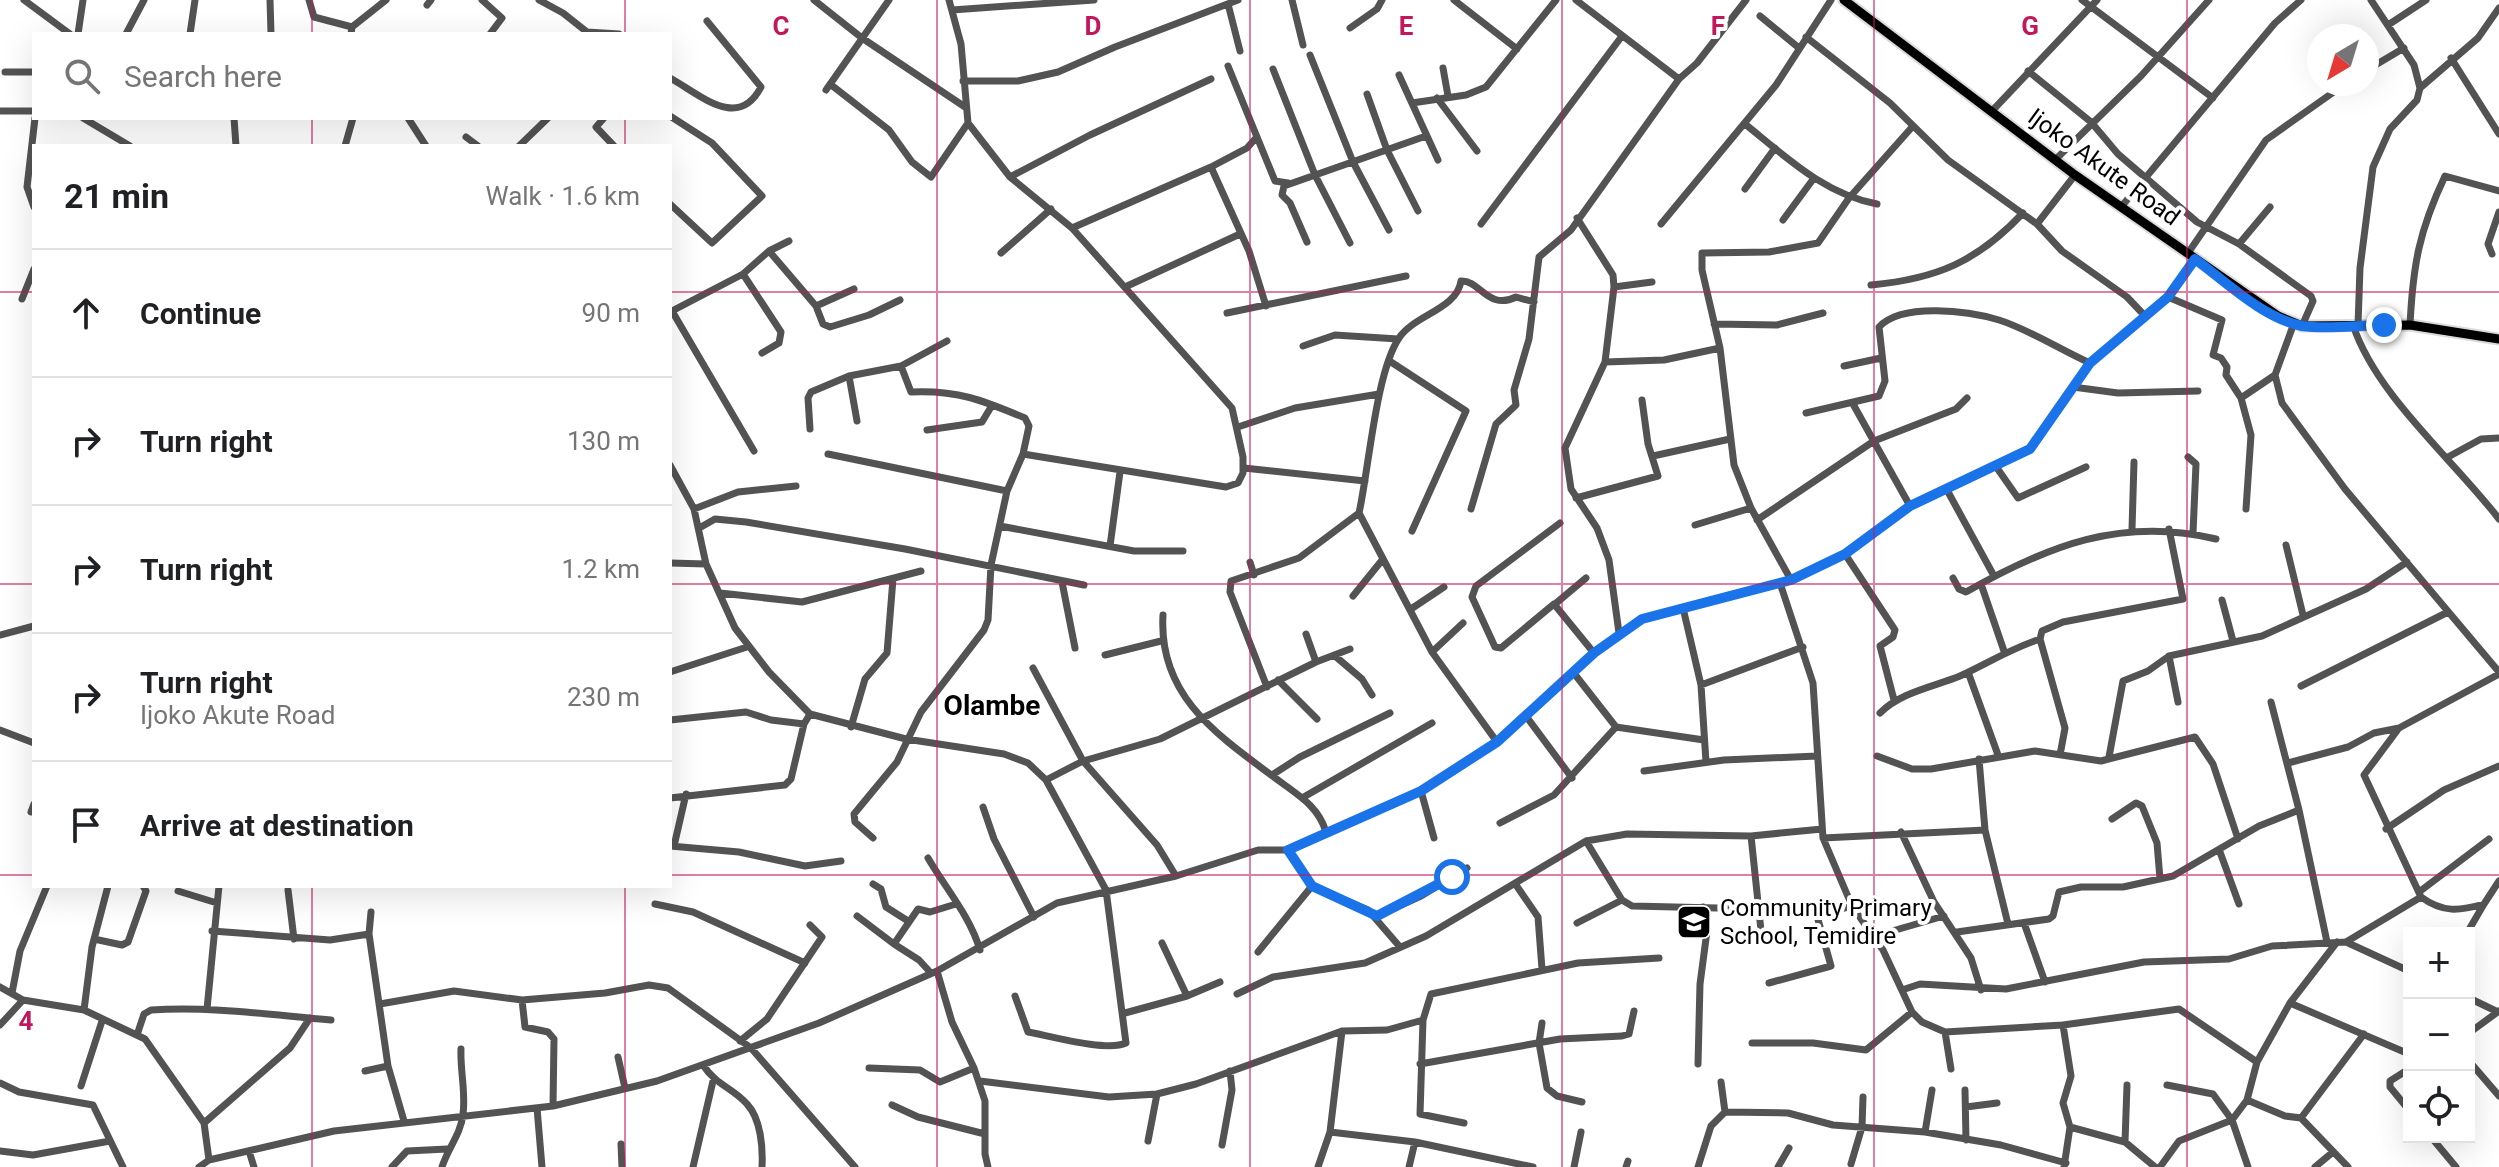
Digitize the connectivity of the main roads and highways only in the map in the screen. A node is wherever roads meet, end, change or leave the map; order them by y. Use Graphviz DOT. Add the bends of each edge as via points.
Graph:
graph roads {
  1 [pos="1847,1"];
  2 [pos="2499,339"];
  1 -- 2 [label="main road, Ijoko Akute Road" via="2075,175 2243,294 2298,324 2410,325"];
}
